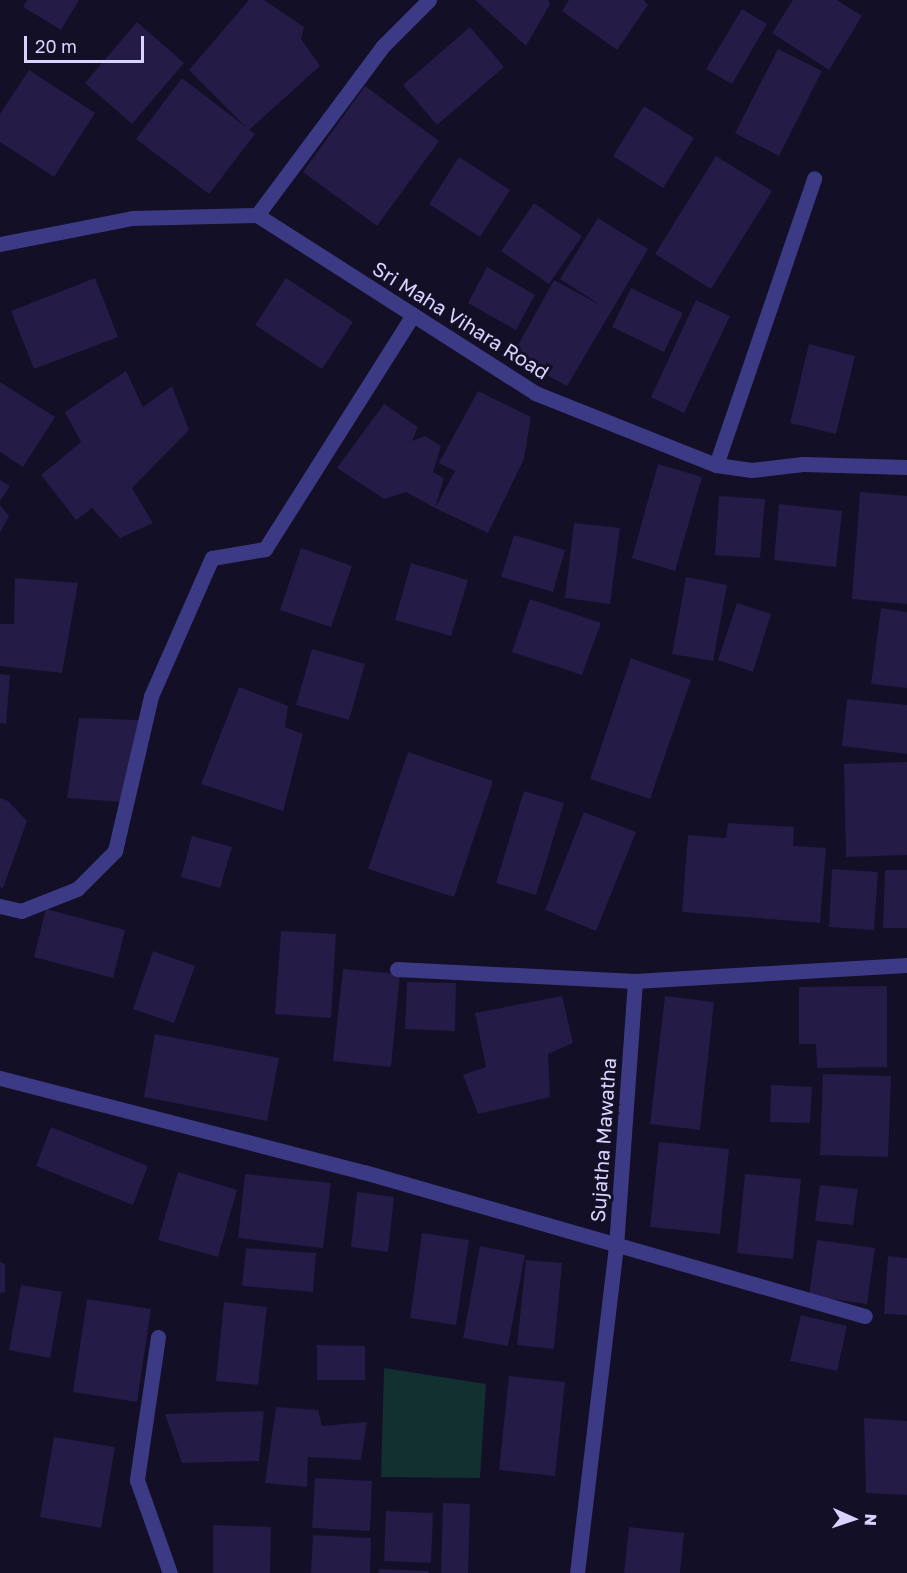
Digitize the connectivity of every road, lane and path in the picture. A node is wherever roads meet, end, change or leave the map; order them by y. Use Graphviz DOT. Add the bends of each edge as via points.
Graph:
graph roads {
  1 [pos="429,0"];
  2 [pos="814,178"];
  3 [pos="257,215"];
  4 [pos="0,244"];
  5 [pos="413,315"];
  6 [pos="716,465"];
  7 [pos="907,467"];
  8 [pos="0,906"];
  9 [pos="907,965"];
  10 [pos="397,969"];
  11 [pos="635,981"];
  12 [pos="0,1078"];
  13 [pos="616,1246"];
  14 [pos="865,1316"];
  15 [pos="158,1337"];
  16 [pos="170,1573"];
  17 [pos="577,1573"];
  1 -- 3 [label="street" via="383,46"];
  2 -- 6 [label="street"];
  3 -- 4 [label="street" via="132,218"];
  3 -- 5 [label="street, Sri Maha Vihara Road"];
  5 -- 6 [label="street, Sri Maha Vihara Road" via="535,393"];
  5 -- 8 [label="street" via="265,549 212,558 152,696 115,851 77,889 21,911"];
  6 -- 7 [label="street, Sri Maha Vihara Road" via="752,470 803,464"];
  9 -- 11 [label="street"];
  10 -- 11 [label="street"];
  11 -- 13 [label="street, Sujatha Mawatha"];
  12 -- 13 [label="street" via="364,1172"];
  13 -- 14 [label="street"];
  13 -- 17 [label="street, Sujatha Mawatha"];
  15 -- 16 [label="street" via="136,1480"];
}
